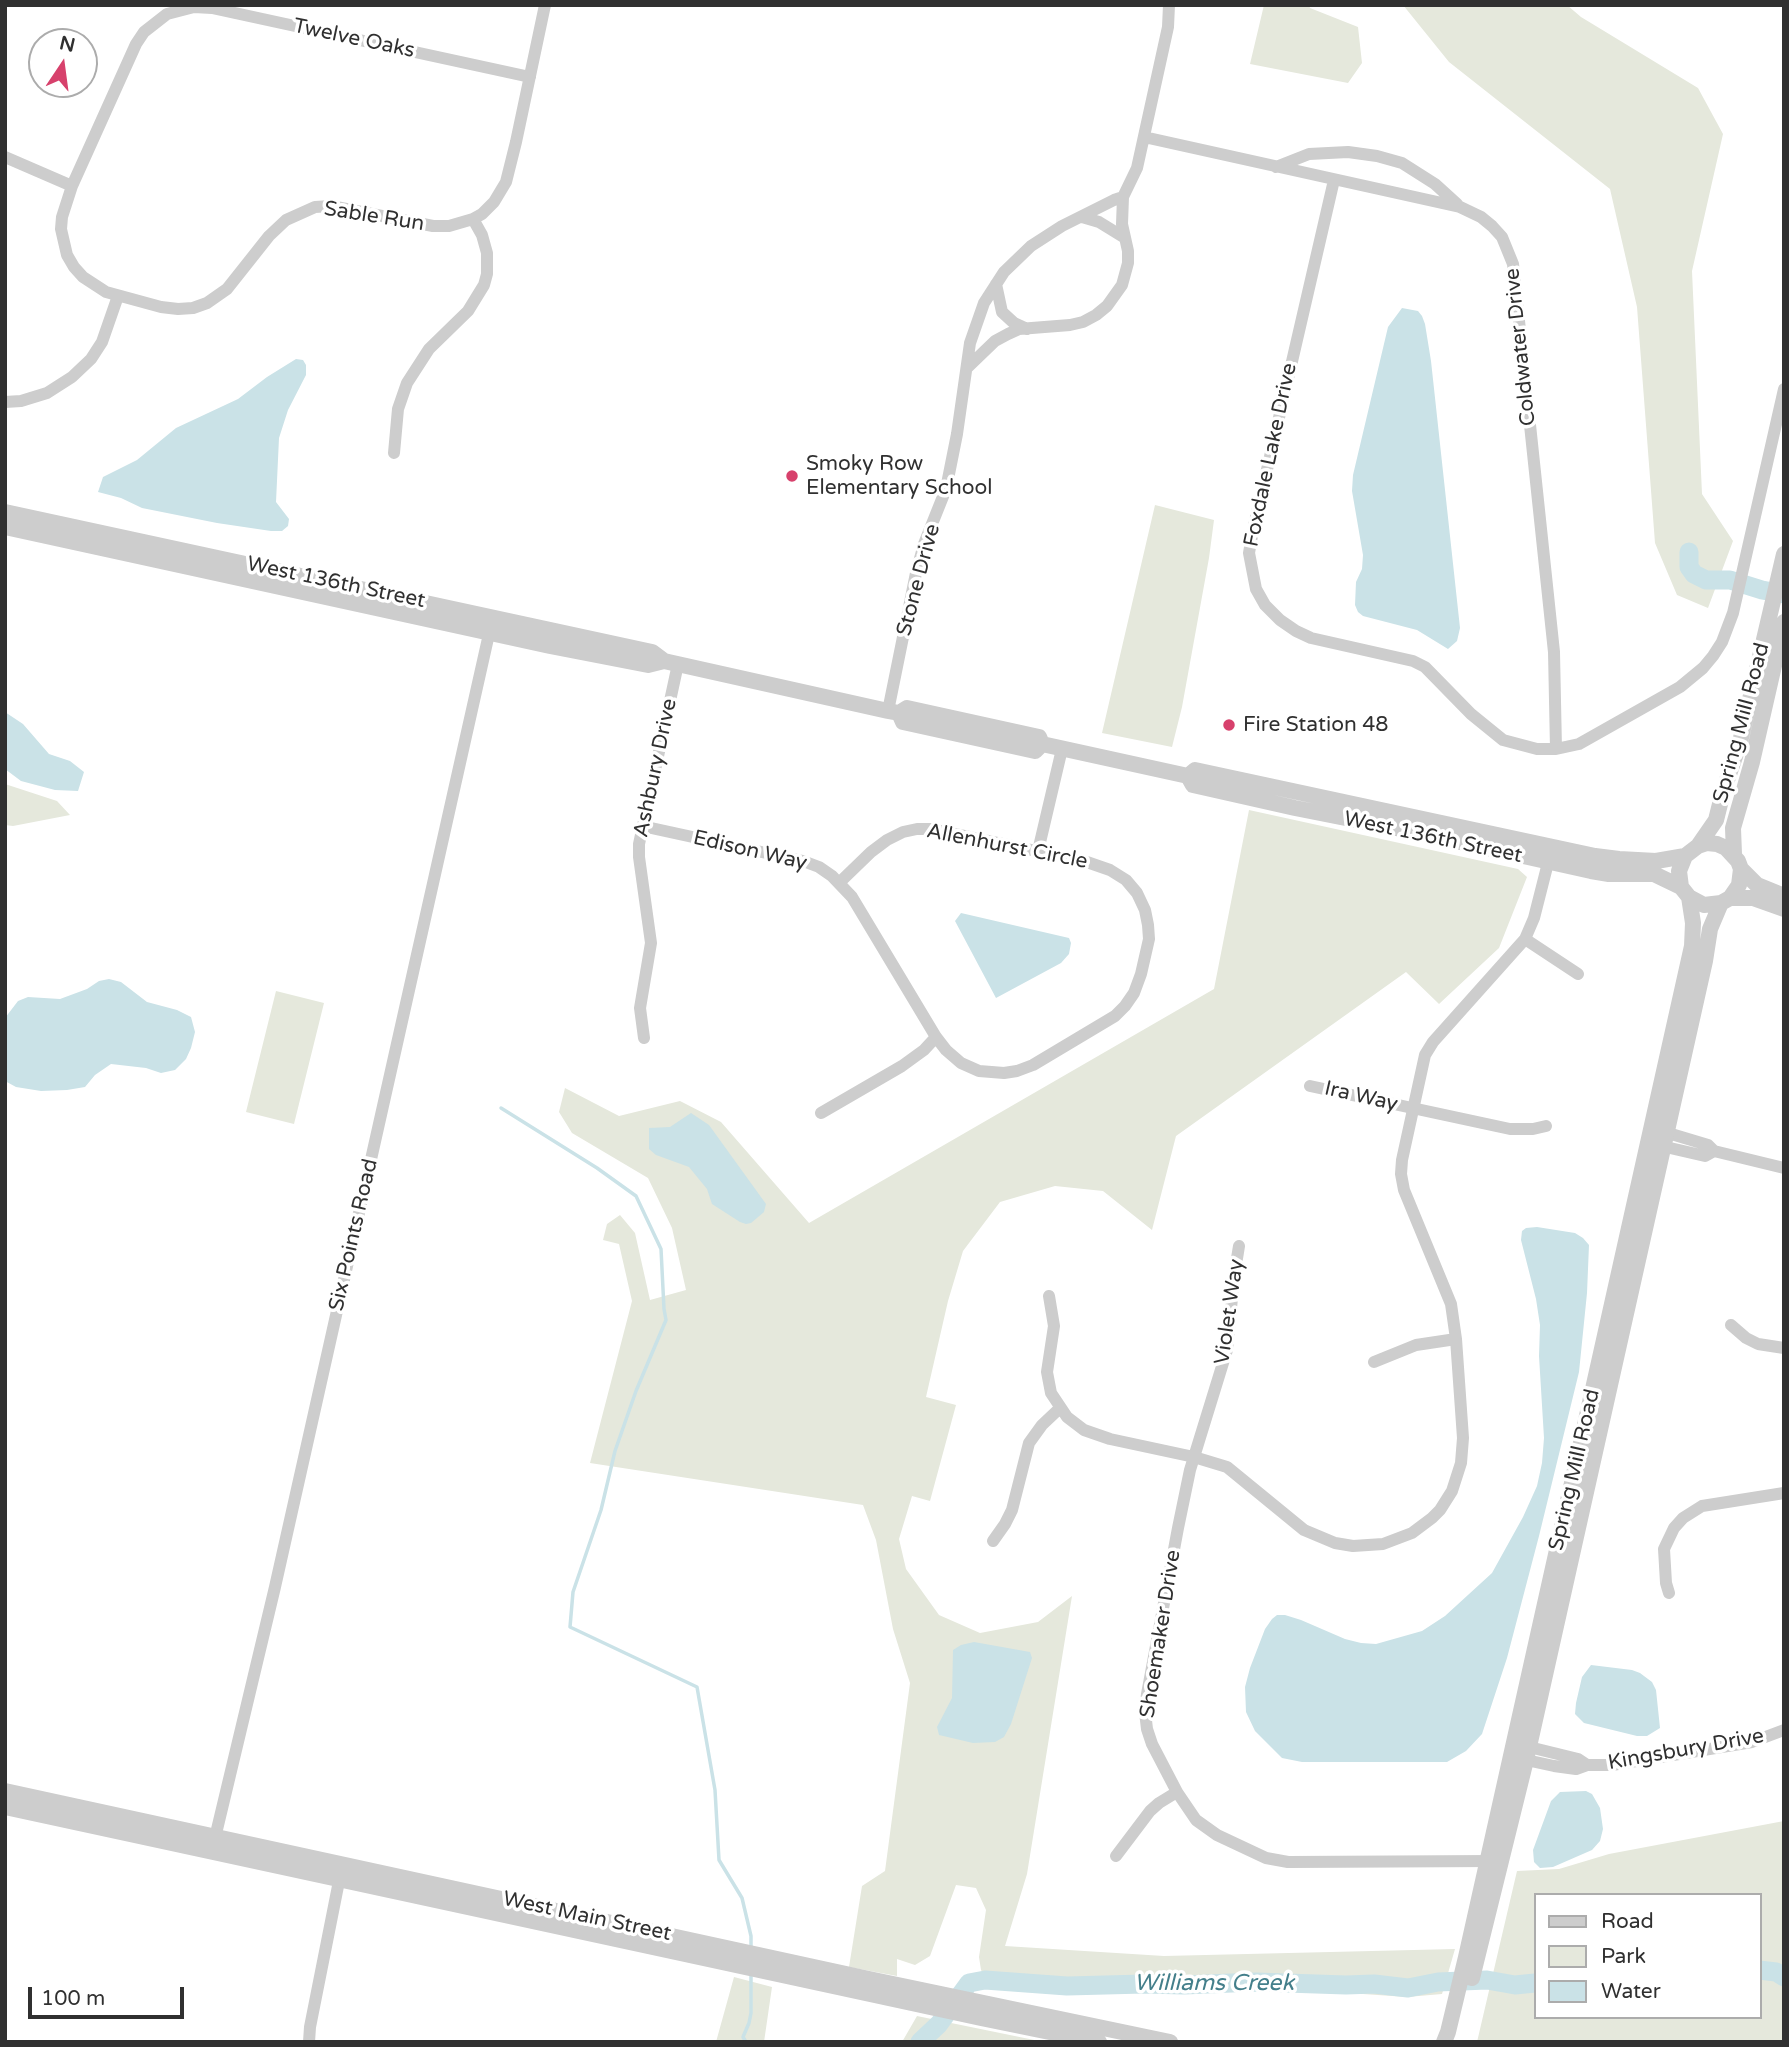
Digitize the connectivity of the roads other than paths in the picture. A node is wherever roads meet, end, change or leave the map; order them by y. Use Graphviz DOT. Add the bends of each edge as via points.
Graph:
graph roads {
  1 [pos="545,5"];
  2 [pos="1169,5"];
  3 [pos="530,77"];
  4 [pos="1144,137"];
  5 [pos="5,157"];
  6 [pos="1276,167"];
  7 [pos="1334,180"];
  8 [pos="72,186"];
  9 [pos="1123,197"];
  10 [pos="1460,207"];
  11 [pos="1082,217"];
  12 [pos="473,219"];
  13 [pos="1125,238"];
  14 [pos="996,284"];
  15 [pos="118,296"];
  16 [pos="1028,329"];
  17 [pos="968,367"];
  18 [pos="1784,389"];
  19 [pos="5,402"];
  20 [pos="394,453"];
  21 [pos="5,512"];
  22 [pos="5,527"];
  23 [pos="1784,554"];
  24 [pos="1784,622"];
  25 [pos="491,625"];
  26 [pos="671,663"];
  27 [pos="893,712"];
  28 [pos="1062,749"];
  29 [pos="1556,749"];
  30 [pos="642,826"];
  31 [pos="1038,851"];
  32 [pos="1691,851"];
  33 [pos="1549,855"];
  34 [pos="1737,862"];
  35 [pos="840,882"];
  36 [pos="1685,892"];
  37 [pos="1784,896"];
  38 [pos="1726,901"];
  39 [pos="1784,909"];
  40 [pos="1525,939"];
  41 [pos="1578,974"];
  42 [pos="936,1037"];
  43 [pos="644,1038"];
  44 [pos="1310,1086"];
  45 [pos="1412,1109"];
  46 [pos="821,1114"];
  47 [pos="1546,1126"];
  48 [pos="1658,1138"];
  49 [pos="1784,1168"];
  50 [pos="1239,1246"];
  51 [pos="1049,1296"];
  52 [pos="1731,1325"];
  53 [pos="1456,1339"];
  54 [pos="1784,1348"];
  55 [pos="1374,1362"];
  56 [pos="1060,1408"];
  57 [pos="1194,1457"];
  58 [pos="1784,1493"];
  59 [pos="993,1541"];
  60 [pos="1669,1593"];
  61 [pos="1784,1730"];
  62 [pos="1520,1752"];
  63 [pos="5,1791"];
  64 [pos="1177,1792"];
  65 [pos="5,1807"];
  66 [pos="214,1844"];
  67 [pos="1116,1856"];
  68 [pos="1495,1861"];
  69 [pos="341,1872"];
  70 [pos="1461,2000"];
  71 [pos="982,2010"];
  72 [pos="309,2042"];
  73 [pos="1099,2042"];
  74 [pos="1170,2042"];
  75 [pos="1444,2042"];
  76 [pos="1457,2042"];
  1 -- 3 [label="street"];
  2 -- 4 [label="street"];
  3 -- 8 [label="street, Twelve Oaks" via="212,8 180,9 156,22 136,44"];
  3 -- 12 [label="street" via="502,192"];
  4 -- 6 [label="street, Coldwater Drive"];
  4 -- 9 [label="street" via="1134,179"];
  5 -- 8 [label="street"];
  6 -- 7 [label="street, Coldwater Drive"];
  6 -- 10 [label="street" via="1309,154 1377,156 1402,163"];
  7 -- 10 [label="street, Coldwater Drive"];
  7 -- 29 [label="street, Foxdale Lake Drive" via="1253,530 1249,552 1256,589 1265,605 1296,631 1413,661 1436,676 1503,740"];
  8 -- 15 [label="street, Sable Run" via="61,229 67,255 94,286"];
  9 -- 11 [label="street, Stone Drive"];
  9 -- 13 [label="street"];
  10 -- 29 [label="street, Coldwater Drive" via="1492,226 1513,264 1554,652"];
  11 -- 13 [label="street"];
  11 -- 14 [label="street, Stone Drive" via="1031,246"];
  12 -- 15 [label="street, Sable Run" via="433,226 331,206 315,207 286,220 227,289 207,303 178,309"];
  12 -- 20 [label="street" via="487,253 484,285 468,311 429,349 407,383 398,409"];
  13 -- 16 [label="street" via="1126,274 1107,306 1083,321"];
  14 -- 16 [label="street" via="1002,312"];
  14 -- 17 [label="street, Stone Drive" via="977,319"];
  15 -- 19 [label="street" via="102,342 72,377 47,393"];
  16 -- 17 [label="street" via="995,341"];
  17 -- 27 [label="street, Stone Drive" via="947,489 916,573"];
  18 -- 29 [label="street" via="1738,589 1721,642 1703,668 1680,687 1603,732"];
  21 -- 25 [label="street, West 136th Street"];
  22 -- 25 [label="street, West 136th Street"];
  23 -- 32 [label="street, Spring Mill Road" via="1716,820"];
  24 -- 34 [label="street, Spring Mill Road" via="1733,828"];
  25 -- 26 [label="street, West 136th Street" via="652,652"];
  25 -- 66 [label="street, Six Points Road"];
  26 -- 27 [label="street, West 136th Street"];
  26 -- 30 [label="street, Ashbury Drive"];
  27 -- 28 [label="street, West 136th Street" via="907,708 1039,737 1042,744"];
  28 -- 31 [label="street"];
  28 -- 33 [label="street, West 136th Street" via="1188,776 1195,770"];
  30 -- 35 [label="street, Edison Way" via="803,861"];
  30 -- 43 [label="street, Ashbury Drive" via="639,857 651,943 640,1008"];
  31 -- 35 [label="street, Allenhurst Circle" via="917,829 887,840"];
  31 -- 42 [label="street, Allenhurst Circle" via="1110,870 1137,893 1149,939 1134,993 1115,1016 1017,1071 979,1071 961,1063"];
  32 -- 33 [label="street, West 136th Street" via="1656,861"];
  32 -- 34 [label="street" via="1707,843 1717,844"];
  32 -- 36 [label="street" via="1679,871"];
  33 -- 36 [label="street, West 136th Street" via="1609,874 1654,873"];
  33 -- 40 [label="street"];
  34 -- 37 [label="street" via="1757,886"];
  34 -- 38 [label="street" via="1739,885"];
  35 -- 42 [label="street, Edison Way"];
  36 -- 38 [label="street" via="1704,905"];
  36 -- 48 [label="street, Spring Mill Road" via="1693,923 1692,946"];
  38 -- 39 [label="street" via="1753,898"];
  38 -- 48 [label="street, Spring Mill Road" via="1710,929"];
  40 -- 41 [label="street"];
  40 -- 45 [label="street" via="1433,1042 1425,1055"];
  42 -- 46 [label="street" via="902,1066"];
  44 -- 45 [label="street, Ira Way"];
  45 -- 47 [label="street, Ira Way" via="1510,1129"];
  45 -- 53 [label="street" via="1402,1160 1404,1190 1451,1304"];
  48 -- 49 [label="street" via="1705,1156 1714,1152"];
  48 -- 62 [label="street, Spring Mill Road"];
  50 -- 57 [label="street, Violet Way" via="1227,1350"];
  51 -- 56 [label="street" via="1054,1326 1047,1372"];
  52 -- 54 [label="street" via="1746,1338"];
  53 -- 55 [label="street" via="1416,1345"];
  53 -- 57 [label="street" via="1463,1438 1458,1476 1440,1510 1399,1539 1353,1546 1319,1537 1304,1530 1227,1467"];
  56 -- 57 [label="street" via="1075,1424 1095,1435"];
  56 -- 59 [label="street" via="1029,1443 1012,1510"];
  57 -- 64 [label="street, Shoemaker Drive" via="1145,1712 1152,1744"];
  58 -- 60 [label="street" via="1702,1506 1684,1518 1664,1549"];
  61 -- 62 [label="street, Kingsbury Drive" via="1752,1742 1576,1769"];
  62 -- 68 [label="street, Spring Mill Road"];
  63 -- 66 [label="street, West Main Street"];
  64 -- 67 [label="street" via="1150,1811"];
  64 -- 68 [label="street, Shoemaker Drive" via="1205,1827 1266,1858 1288,1862"];
  65 -- 66 [label="street, West Main Street"];
  66 -- 69 [label="street, West Main Street"];
  68 -- 70 [label="street, Spring Mill Road"];
  69 -- 71 [label="street, West Main Street"];
  69 -- 72 [label="street"];
  70 -- 75 [label="street, Spring Mill Road"];
  70 -- 76 [label="street, Spring Mill Road"];
  71 -- 73 [label="street, West Main Street"];
  71 -- 74 [label="street, West Main Street"];
}
